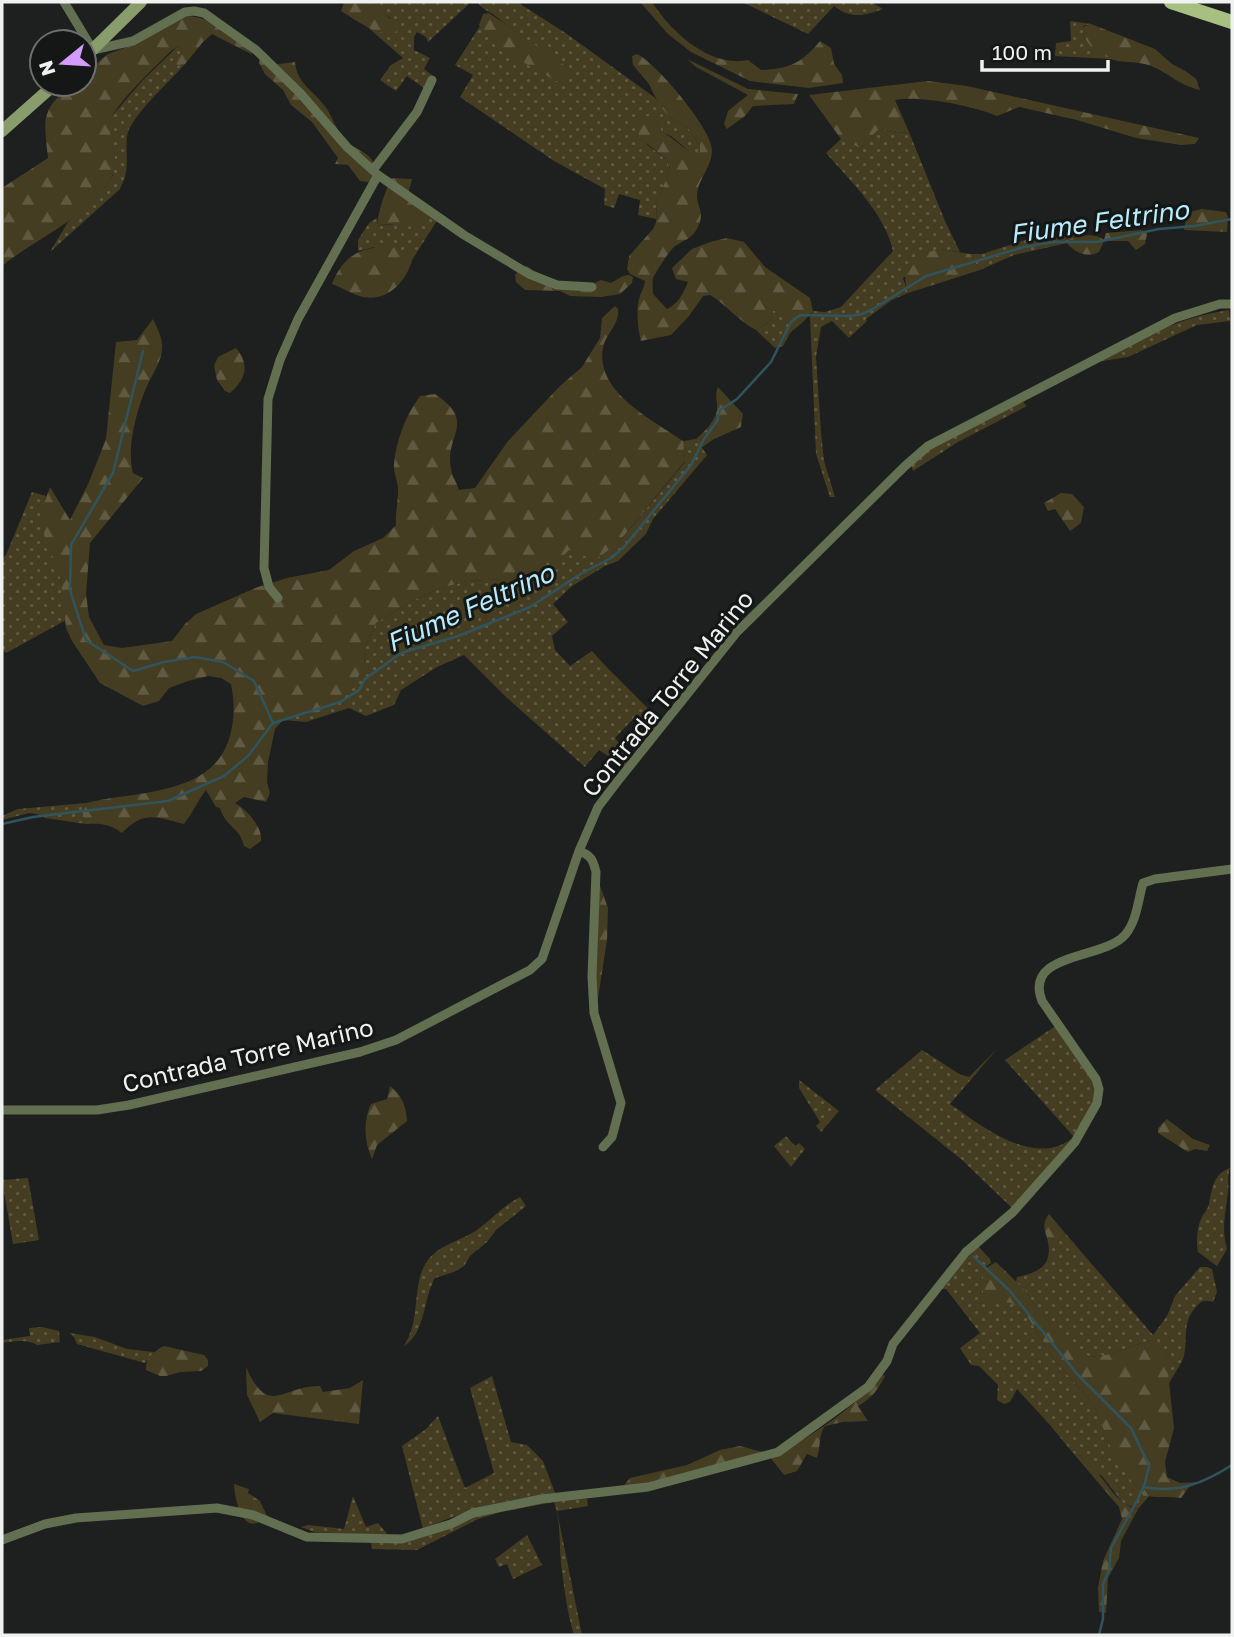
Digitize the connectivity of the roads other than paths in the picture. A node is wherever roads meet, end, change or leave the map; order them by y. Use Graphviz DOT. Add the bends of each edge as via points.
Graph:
graph roads {
  1 [pos="64,2"];
  2 [pos="141,2"];
  3 [pos="1171,2"];
  4 [pos="1232,22"];
  5 [pos="76,28"];
  6 [pos="98,44"];
  7 [pos="98,51"];
  8 [pos="432,80"];
  9 [pos="39,98"];
  10 [pos="2,131"];
  11 [pos="376,173"];
  12 [pos="592,287"];
  13 [pos="1232,304"];
  14 [pos="278,598"];
  15 [pos="579,852"];
  16 [pos="1232,869"];
  17 [pos="2,1110"];
  18 [pos="603,1147"];
  19 [pos="2,1540"];
  1 -- 5 [label="street"];
  2 -- 6 [label="street"];
  3 -- 4 [label="main road"];
  7 -- 11 [label="street" via="133,41 185,12 204,13 256,50"];
  8 -- 11 [label="street" via="417,112"];
  9 -- 10 [label="street"];
  11 -- 12 [label="street" via="529,274 557,285"];
  11 -- 14 [label="street" via="298,320 268,399 264,568 268,587"];
  13 -- 15 [label="street, Contrada Torre Marino" via="1175,318 928,446 737,632 598,807"];
  15 -- 17 [label="street, Contrada Torre Marino" via="542,959 530,970 396,1040 130,1105 97,1110"];
  15 -- 18 [label="street" via="594,861 596,872 594,1013 621,1102 612,1137"];
  16 -- 19 [label="street" via="1143,883 1126,935 1114,945 1049,968 1038,982 1042,1001 1096,1079 1097,1103 1075,1142 1013,1213 966,1252 892,1344 887,1361 868,1387 778,1452 648,1487 541,1499 472,1513 402,1539 307,1537 217,1508 76,1518"];
}
